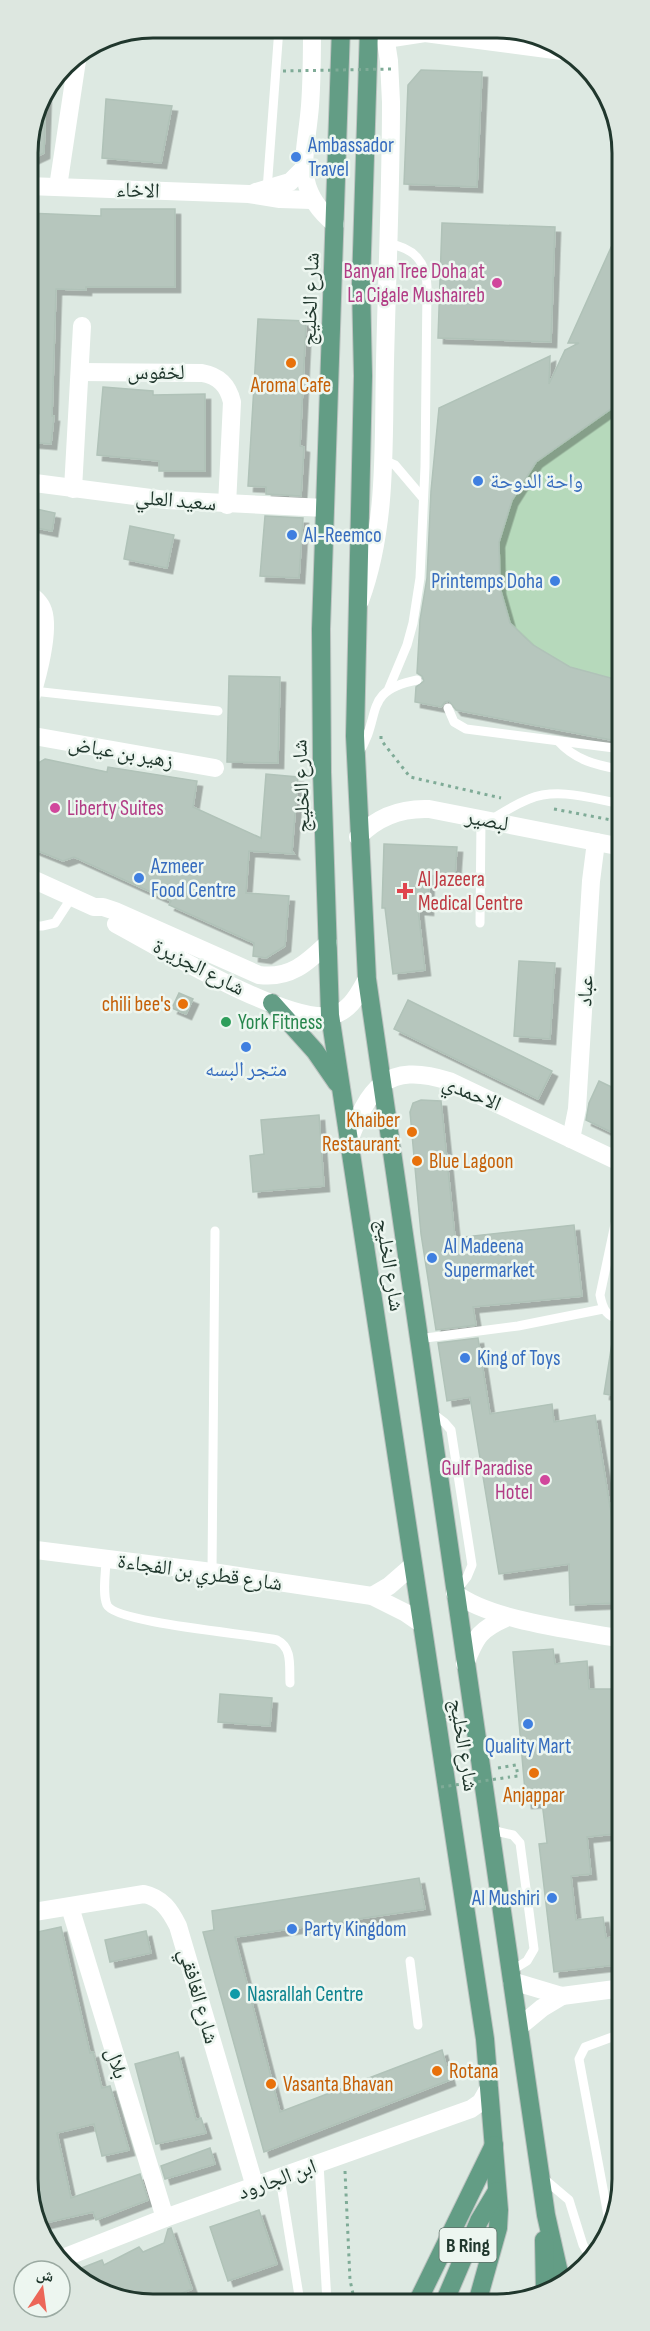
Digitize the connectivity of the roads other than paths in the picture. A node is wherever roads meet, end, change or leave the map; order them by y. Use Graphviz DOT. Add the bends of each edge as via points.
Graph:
graph roads {
  1 [pos="278,38"];
  2 [pos="312,38"];
  3 [pos="341,38"];
  4 [pos="376,38"];
  5 [pos="377,38"];
  6 [pos="464,38"];
  7 [pos="548,49"];
  8 [pos="76,66"];
  9 [pos="304,168"];
  10 [pos="38,186"];
  11 [pos="58,187"];
  12 [pos="267,190"];
  13 [pos="249,194"];
  14 [pos="312,200"];
  15 [pos="335,225"];
  16 [pos="388,244"];
  17 [pos="82,326"];
  18 [pos="80,372"];
  19 [pos="391,464"];
  20 [pos="425,467"];
  21 [pos="38,484"];
  22 [pos="73,489"];
  23 [pos="423,498"];
  24 [pos="227,505"];
  25 [pos="325,508"];
  26 [pos="38,601"];
  27 [pos="356,611"];
  28 [pos="38,667"];
  29 [pos="417,680"];
  30 [pos="389,688"];
  31 [pos="38,692"];
  32 [pos="448,708"];
  33 [pos="218,711"];
  34 [pos="38,737"];
  35 [pos="558,741"];
  36 [pos="612,748"];
  37 [pos="355,758"];
  38 [pos="215,768"];
  39 [pos="612,768"];
  40 [pos="612,803"];
  41 [pos="486,820"];
  42 [pos="358,837"];
  43 [pos="596,842"];
  44 [pos="612,845"];
  45 [pos="38,882"];
  46 [pos="72,897"];
  47 [pos="94,907"];
  48 [pos="480,923"];
  49 [pos="38,926"];
  50 [pos="328,944"];
  51 [pos="367,979"];
  52 [pos="272,1003"];
  53 [pos="330,1016"];
  54 [pos="381,1084"];
  55 [pos="339,1086"];
  56 [pos="571,1139"];
  57 [pos="348,1143"];
  58 [pos="612,1158"];
  59 [pos="214,1231"];
  60 [pos="612,1238"];
  61 [pos="603,1309"];
  62 [pos="612,1318"];
  63 [pos="418,1339"];
  64 [pos="38,1550"];
  65 [pos="106,1559"];
  66 [pos="412,1566"];
  67 [pos="212,1572"];
  68 [pos="455,1593"];
  69 [pos="372,1596"];
  70 [pos="508,1617"];
  71 [pos="422,1624"];
  72 [pos="612,1637"];
  73 [pos="465,1664"];
  74 [pos="290,1683"];
  75 [pos="491,1830"];
  76 [pos="70,1907"];
  77 [pos="38,1911"];
  78 [pos="410,1961"];
  79 [pos="512,1976"];
  80 [pos="612,1989"];
  81 [pos="562,1996"];
  82 [pos="418,2025"];
  83 [pos="519,2027"];
  84 [pos="612,2037"];
  85 [pos="489,2088"];
  86 [pos="495,2142"];
  87 [pos="319,2164"];
  88 [pos="540,2175"];
  89 [pos="280,2178"];
  90 [pos="255,2187"];
  91 [pos="497,2191"];
  92 [pos="607,2213"];
  93 [pos="546,2215"];
  94 [pos="165,2218"];
  95 [pos="586,2251"];
  96 [pos="492,2252"];
  97 [pos="68,2256"];
  98 [pos="563,2273"];
  99 [pos="545,2284"];
  100 [pos="299,2294"];
  101 [pos="327,2294"];
  102 [pos="421,2294"];
  103 [pos="448,2294"];
  104 [pos="480,2294"];
  105 [pos="489,2294"];
  1 -- 12 [label="lane"];
  2 -- 9 [label="street, شارع الخليج"];
  3 -- 15 [label="main road, شارع الخليج"];
  4 -- 27 [label="main road, شارع الخليج" via="361,284 363,376"];
  5 -- 16 [label="street, شارع الخليج" via="391,102"];
  6 -- 7 [label="street"];
  8 -- 11 [label="street"];
  9 -- 12 [label="street, الاخاء" via="290,182"];
  9 -- 14 [label="street, شارع الخليج"];
  10 -- 11 [label="street, الاخاء"];
  11 -- 13 [label="street, الاخاء"];
  12 -- 13 [label="street, الاخاء"];
  13 -- 14 [label="street, الاخاء" via="280,200"];
  14 -- 15 [label="street, شارع الخليج"];
  15 -- 25 [label="main road, شارع الخليج"];
  16 -- 19 [label="street, شارع الخليج"];
  16 -- 20 [label="lane" via="414,253 427,277"];
  17 -- 18 [label="street"];
  18 -- 22 [label="street"];
  18 -- 24 [label="street, لخفوس" via="202,373 223,382 232,402"];
  19 -- 20 [label="lane" via="409,472"];
  19 -- 23 [label="lane"];
  19 -- 27 [label="street, شارع الخليج" via="373,561"];
  20 -- 23 [label="lane"];
  21 -- 22 [label="street, سعيد العلي"];
  22 -- 24 [label="street, سعيد العلي"];
  23 -- 30 [label="lane" via="418,601 407,645"];
  24 -- 25 [label="street, سعيد العلي"];
  25 -- 50 [label="main road, شارع الخليج" via="321,700"];
  26 -- 28 [label="street" via="45,620"];
  27 -- 37 [label="main road, شارع الخليج"];
  29 -- 30 [label="lane"];
  30 -- 37 [label="lane" via="378,699 368,735"];
  31 -- 33 [label="lane"];
  32 -- 35 [label="lane" via="454,722 466,729"];
  34 -- 38 [label="street, زهير بن عياض"];
  35 -- 36 [label="lane"];
  35 -- 39 [label="lane" via="582,760"];
  37 -- 42 [label="main road, شارع الخليج"];
  40 -- 41 [label="lane" via="543,795"];
  41 -- 42 [label="street, لبصير" via="429,809 407,809 375,822"];
  41 -- 43 [label="street, لبصير"];
  41 -- 48 [label="lane"];
  42 -- 51 [label="main road, شارع الخليج"];
  43 -- 44 [label="street, لبصير"];
  43 -- 56 [label="street, عباد" via="577,1108"];
  45 -- 46 [label="street, شارع الجزيرة"];
  46 -- 47 [label="street, شارع الجزيرة"];
  46 -- 49 [label="lane" via="55,923"];
  47 -- 50 [label="street, شارع الجزيرة" via="115,911 259,975 272,977 296,970"];
  47 -- 52 [label="street, شارع الجزيرة" via="110,921"];
  50 -- 53 [label="main road, شارع الخليج"];
  51 -- 53 [label="street" via="350,1005"];
  51 -- 54 [label="main road, شارع الخليج"];
  52 -- 53 [label="street, شارع الجزيرة"];
  52 -- 55 [label="main road" via="315,1051"];
  53 -- 55 [label="main road, شارع الخليج"];
  54 -- 56 [label="street, الاحمدي" via="393,1077 420,1073 436,1077"];
  54 -- 57 [label="street" via="365,1103"];
  54 -- 63 [label="main road, شارع الخليج"];
  55 -- 57 [label="main road, شارع الخليج"];
  56 -- 58 [label="street, الاحمدي"];
  57 -- 66 [label="main road, شارع الخليج"];
  59 -- 67 [label="lane"];
  60 -- 61 [label="lane" via="600,1295"];
  61 -- 62 [label="lane"];
  61 -- 63 [label="lane" via="518,1326"];
  63 -- 68 [label="main road, شارع الخليج"];
  64 -- 65 [label="street, شارع قطري بن الفجاءة"];
  65 -- 67 [label="street, شارع قطري بن الفجاءة"];
  65 -- 74 [label="lane" via="107,1606 113,1612 277,1640 288,1649"];
  66 -- 69 [label="street"];
  66 -- 71 [label="main road, شارع الخليج"];
  67 -- 69 [label="street, شارع قطري بن الفجاءة"];
  68 -- 70 [label="street" via="467,1603"];
  68 -- 73 [label="main road, شارع الخليج"];
  69 -- 71 [label="street, شارع قطري بن الفجاءة"];
  70 -- 72 [label="street"];
  70 -- 73 [label="street" via="481,1630"];
  71 -- 85 [label="main road, شارع الخليج" via="486,2039"];
  73 -- 75 [label="main road, شارع الخليج"];
  75 -- 79 [label="main road, شارع الخليج"];
  75 -- 79 [label="lane" via="516,1837 522,1854 534,1949"];
  76 -- 77 [label="street, شارع الغافقي"];
  76 -- 90 [label="street, شارع الغافقي" via="144,1894 155,1896 173,1916"];
  76 -- 94 [label="street, بلال"];
  78 -- 82 [label="lane"];
  79 -- 81 [label="street"];
  79 -- 83 [label="main road, شارع الخليج"];
  80 -- 81 [label="street"];
  81 -- 83 [label="street"];
  83 -- 88 [label="main road, شارع الخليج"];
  84 -- 92 [label="lane" via="585,2047 579,2059"];
  85 -- 86 [label="main road, شارع الخليج"];
  85 -- 87 [label="street, ابن الجارود" via="481,2102 471,2109"];
  86 -- 91 [label="main road, شارع الخليج"];
  86 -- 102 [label="main road"];
  87 -- 89 [label="street, ابن الجارود"];
  87 -- 101 [label="lane"];
  88 -- 93 [label="main road, شارع الخليج"];
  88 -- 95 [label="lane" via="569,2200"];
  89 -- 90 [label="street, ابن الجارود"];
  89 -- 100 [label="lane"];
  90 -- 94 [label="street, ابن الجارود"];
  91 -- 96 [label="main road, شارع الخليج" via="498,2228"];
  91 -- 103 [label="main road, B Ring" via="479,2221"];
  93 -- 98 [label="main road, شارع الخليج"];
  93 -- 99 [label="main road"];
  94 -- 97 [label="street, ابن الجارود"];
  96 -- 104 [label="main road, شارع الخليج"];
  96 -- 105 [label="main road"];
}
